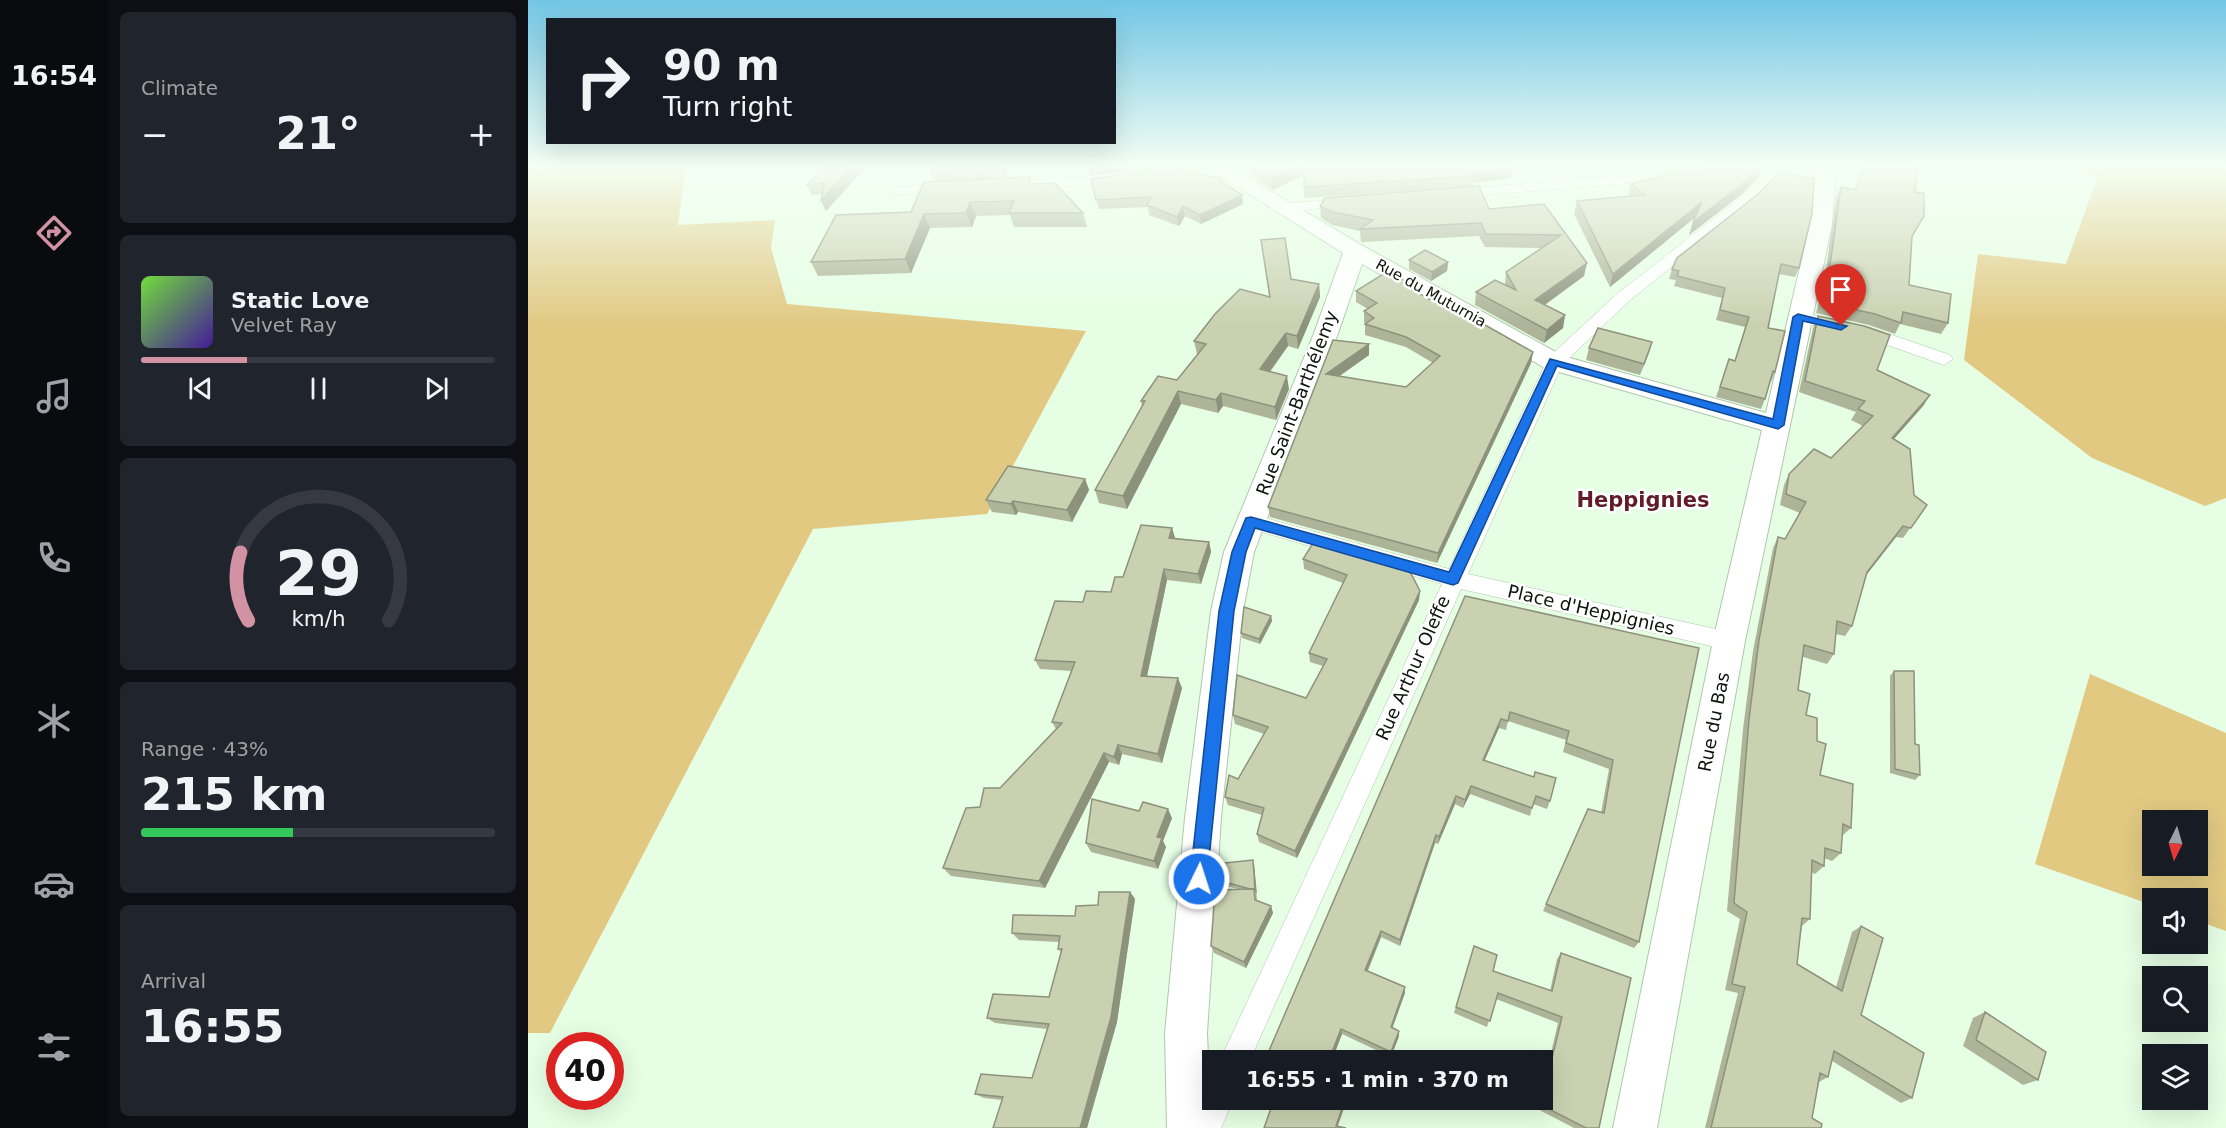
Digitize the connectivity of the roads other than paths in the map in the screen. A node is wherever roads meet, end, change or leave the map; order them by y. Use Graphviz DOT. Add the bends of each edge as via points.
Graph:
graph roads {
  1 [pos="1303,220"];
  2 [pos="1721,220"];
  3 [pos="1821,220"];
  4 [pos="1355,251"];
  5 [pos="1798,317"];
  6 [pos="1944,359"];
  7 [pos="1554,362"];
  8 [pos="1778,425"];
  9 [pos="1251,522"];
  10 [pos="1453,579"];
  11 [pos="1729,641"];
  12 [pos="1240,1050"];
  13 [pos="1213,1110"];
  14 [pos="1189,1128"];
  15 [pos="1205,1128"];
  16 [pos="1635,1128"];
  1 -- 4 [label="street, Rue du Muturnia"];
  2 -- 7 [label="street, Rue Arthur Oleffe" via="1611,305"];
  3 -- 5 [label="street, Rue du Bas"];
  4 -- 7 [label="street, Rue du Muturnia"];
  4 -- 9 [label="street, Rue Saint-Barthélemy"];
  5 -- 6 [label="street" via="1863,331"];
  5 -- 8 [label="street, Rue du Bas"];
  7 -- 8 [label="street"];
  7 -- 10 [label="street, Rue Arthur Oleffe"];
  8 -- 11 [label="street, Rue du Bas"];
  9 -- 10 [label="street, Place d'Heppignies"];
  9 -- 14 [label="street, Rue Saint-Barthélemy" via="1239,552 1227,611 1203,818 1186,1033"];
  10 -- 11 [label="street, Place d'Heppignies"];
  10 -- 12 [label="street, Rue Arthur Oleffe"];
  11 -- 16 [label="street, Rue du Bas"];
  13 -- 15 [label="street"];
}
